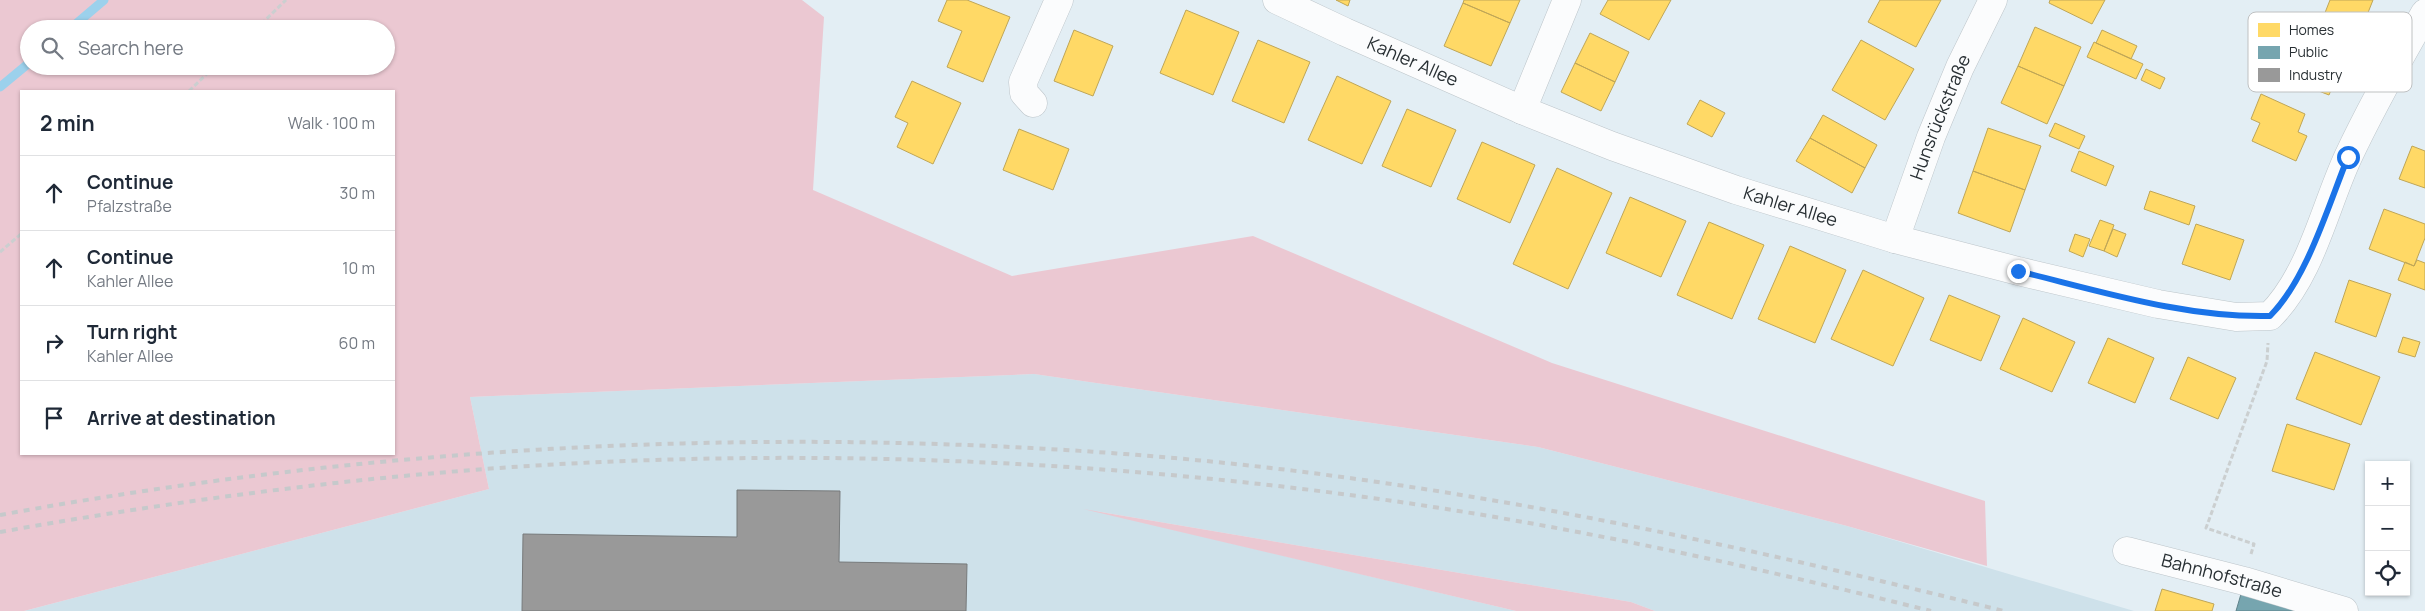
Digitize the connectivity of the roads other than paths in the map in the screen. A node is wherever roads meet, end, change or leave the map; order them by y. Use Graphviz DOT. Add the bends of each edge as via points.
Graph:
graph roads {
  1 [pos="1059,0"];
  2 [pos="1276,0"];
  3 [pos="1567,0"];
  4 [pos="1993,0"];
  5 [pos="2425,13"];
  6 [pos="2412,37"];
  7 [pos="2383,92"];
  8 [pos="1033,104"];
  9 [pos="1522,110"];
  10 [pos="1895,239"];
  11 [pos="2128,551"];
  12 [pos="2344,611"];
  1 -- 8 [label="street" via="1023,82 1024,92"];
  2 -- 9 [label="street, Kahler Allee"];
  3 -- 9 [label="street"];
  4 -- 10 [label="street, Hunsrückstraße" via="1931,137"];
  5 -- 6 [label="street, Kahler Allee"];
  7 -- 10 [label="street, Kahler Allee" via="2348,157 2304,266 2284,302 2270,316 2236,317 2158,304"];
  9 -- 10 [label="street, Kahler Allee" via="1736,190"];
  11 -- 12 [label="street, Bahnhofstraße"];
}
